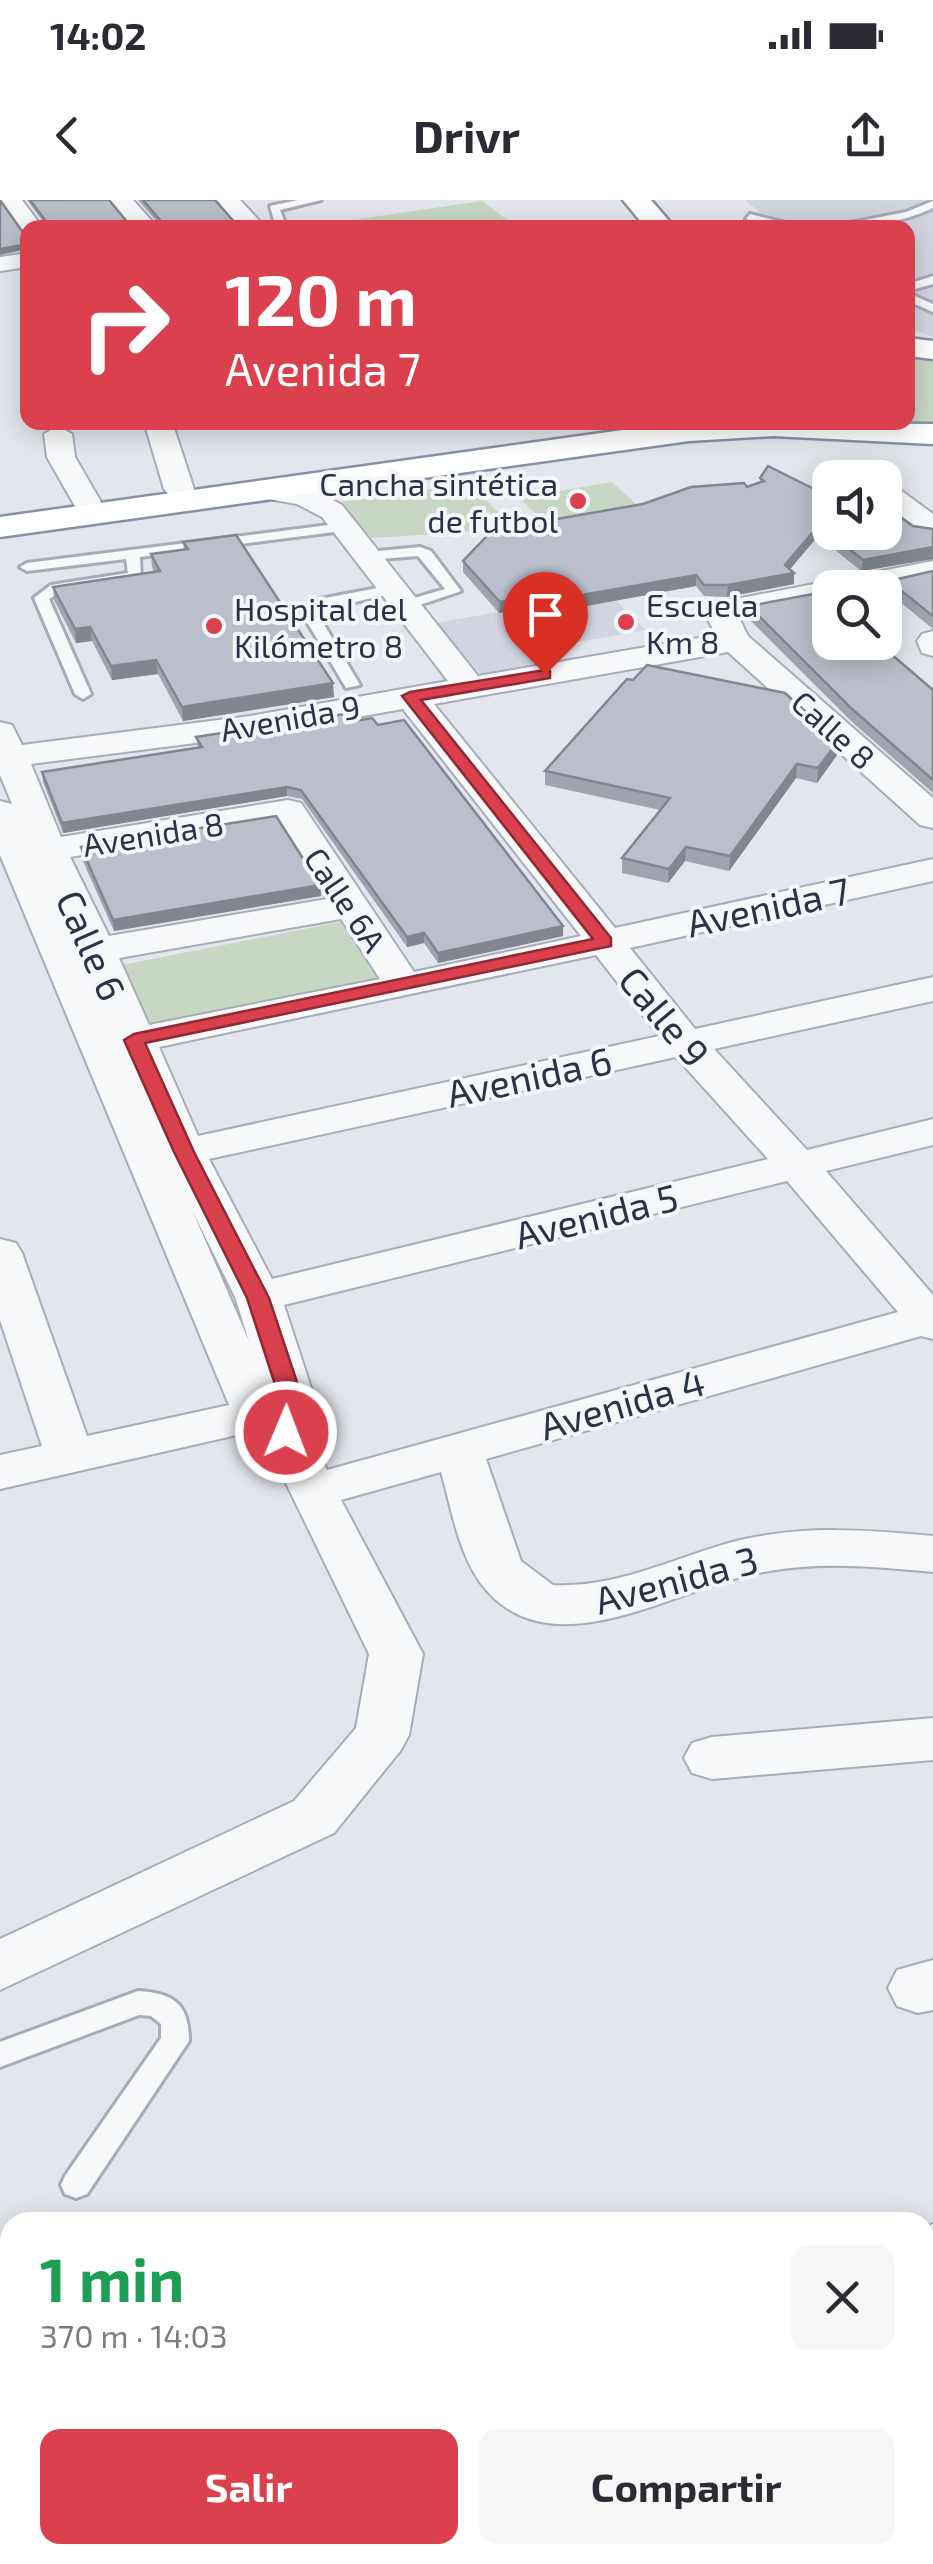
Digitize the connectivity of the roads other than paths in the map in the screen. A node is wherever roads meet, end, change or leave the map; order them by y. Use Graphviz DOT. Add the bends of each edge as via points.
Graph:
graph roads {
  1 [pos="120,200"];
  2 [pos="228,200"];
  3 [pos="636,200"];
  4 [pos="316,201"];
  5 [pos="933,204"];
  6 [pos="328,215"];
  7 [pos="750,217"];
  8 [pos="139,220"];
  9 [pos="247,220"];
  10 [pos="279,220"];
  11 [pos="655,220"];
  12 [pos="762,220"];
  13 [pos="879,220"];
  14 [pos="161,430"];
  15 [pos="596,430"];
  16 [pos="690,430"];
  17 [pos="869,430"];
  18 [pos="58,434"];
  19 [pos="923,436"];
  20 [pos="352,477"];
  21 [pos="180,489"];
  22 [pos="260,490"];
  23 [pos="86,502"];
  24 [pos="902,505"];
  25 [pos="0,514"];
  26 [pos="339,519"];
  27 [pos="0,527"];
  28 [pos="933,528"];
  29 [pos="132,554"];
  30 [pos="368,556"];
  31 [pos="26,566"];
  32 [pos="933,570"];
  33 [pos="902,576"];
  34 [pos="812,593"];
  35 [pos="400,597"];
  36 [pos="735,641"];
  37 [pos="352,685"];
  38 [pos="468,687"];
  39 [pos="83,694"];
  40 [pos="410,696"];
  41 [pos="4,749"];
  42 [pos="288,811"];
  43 [pos="0,812"];
  44 [pos="931,813"];
  45 [pos="33,852"];
  46 [pos="933,870"];
  47 [pos="352,906"];
  48 [pos="80,941"];
  49 [pos="605,942"];
  50 [pos="404,986"];
  51 [pos="933,989"];
  52 [pos="134,1040"];
  53 [pos="684,1042"];
  54 [pos="933,1132"];
  55 [pos="184,1152"];
  56 [pos="789,1157"];
  57 [pos="0,1253"];
  58 [pos="253,1286"];
  59 [pos="931,1320"];
  60 [pos="279,1418"];
  61 [pos="458,1449"];
  62 [pos="70,1457"];
  63 [pos="0,1472"];
  64 [pos="312,1491"];
  65 [pos="933,1554"];
  66 [pos="933,1739"];
  67 [pos="712,1758"];
  68 [pos="0,1966"];
  69 [pos="0,2055"];
  70 [pos="76,2184"];
  1 -- 8 [label="street"];
  2 -- 9 [label="street"];
  3 -- 11 [label="highway"];
  4 -- 6 [label="lane"];
  4 -- 10 [label="lane" via="274,208"];
  5 -- 13 [label="lane"];
  7 -- 12 [label="lane"];
  14 -- 21 [label="street"];
  15 -- 21 [label="highway"];
  16 -- 20 [label="highway"];
  17 -- 19 [label="highway"];
  18 -- 23 [label="street" via="61,458"];
  20 -- 22 [label="highway"];
  20 -- 26 [label="street" via="331,493"];
  21 -- 23 [label="highway"];
  22 -- 26 [label="street" via="305,496"];
  22 -- 27 [label="highway"];
  23 -- 25 [label="highway"];
  24 -- 28 [label="street"];
  26 -- 29 [label="lane"];
  26 -- 30 [label="street"];
  29 -- 31 [label="lane"];
  29 -- 39 [label="lane" via="136,576 56,588 41,598"];
  30 -- 35 [label="street"];
  30 -- 35 [label="lane" via="420,551 454,591"];
  32 -- 33 [label="street"];
  34 -- 36 [label="street" via="726,610 722,616"];
  35 -- 37 [label="lane" via="320,603 308,610"];
  35 -- 38 [label="street"];
  36 -- 38 [label="street, Avenida 9"];
  36 -- 44 [label="street, Calle 8"];
  38 -- 40 [label="street, Avenida 9"];
  40 -- 41 [label="street, Avenida 9" via="250,726"];
  40 -- 49 [label="street, Calle 9"];
  41 -- 45 [label="street, Calle 6"];
  42 -- 45 [label="street, Avenida 8"];
  42 -- 47 [label="street, Calle 6A"];
  43 -- 45 [label="street, Calle 6"];
  45 -- 48 [label="street, Calle 6"];
  46 -- 49 [label="street, Avenida 7"];
  47 -- 48 [label="street"];
  47 -- 50 [label="street, Calle 6A"];
  48 -- 52 [label="street, Calle 6"];
  48 -- 60 [label="street, Calle 6"];
  49 -- 50 [label="street, Avenida 7"];
  49 -- 53 [label="street, Calle 9"];
  50 -- 52 [label="street, Avenida 7"];
  51 -- 53 [label="street, Avenida 6"];
  52 -- 55 [label="street, Calle 6"];
  53 -- 55 [label="street, Avenida 6"];
  53 -- 56 [label="street, Calle 9"];
  54 -- 56 [label="street, Avenida 5"];
  55 -- 58 [label="street, Calle 6"];
  56 -- 58 [label="street, Avenida 5"];
  56 -- 59 [label="street, Calle 9"];
  57 -- 62 [label="street"];
  58 -- 60 [label="street, Calle 6"];
  59 -- 61 [label="street, Avenida 4"];
  60 -- 62 [label="street"];
  60 -- 64 [label="street, Calle 6"];
  61 -- 64 [label="street, Avenida 4"];
  61 -- 65 [label="street, Avenida 3" via="492,1558 506,1582 564,1606 617,1600 723,1563 808,1546"];
  62 -- 63 [label="street"];
  64 -- 68 [label="street, Calle 6" via="396,1654 382,1735 314,1817"];
  66 -- 67 [label="street"];
  69 -- 70 [label="lane" via="138,2003 158,2004 175,2019 175,2041"];
}
